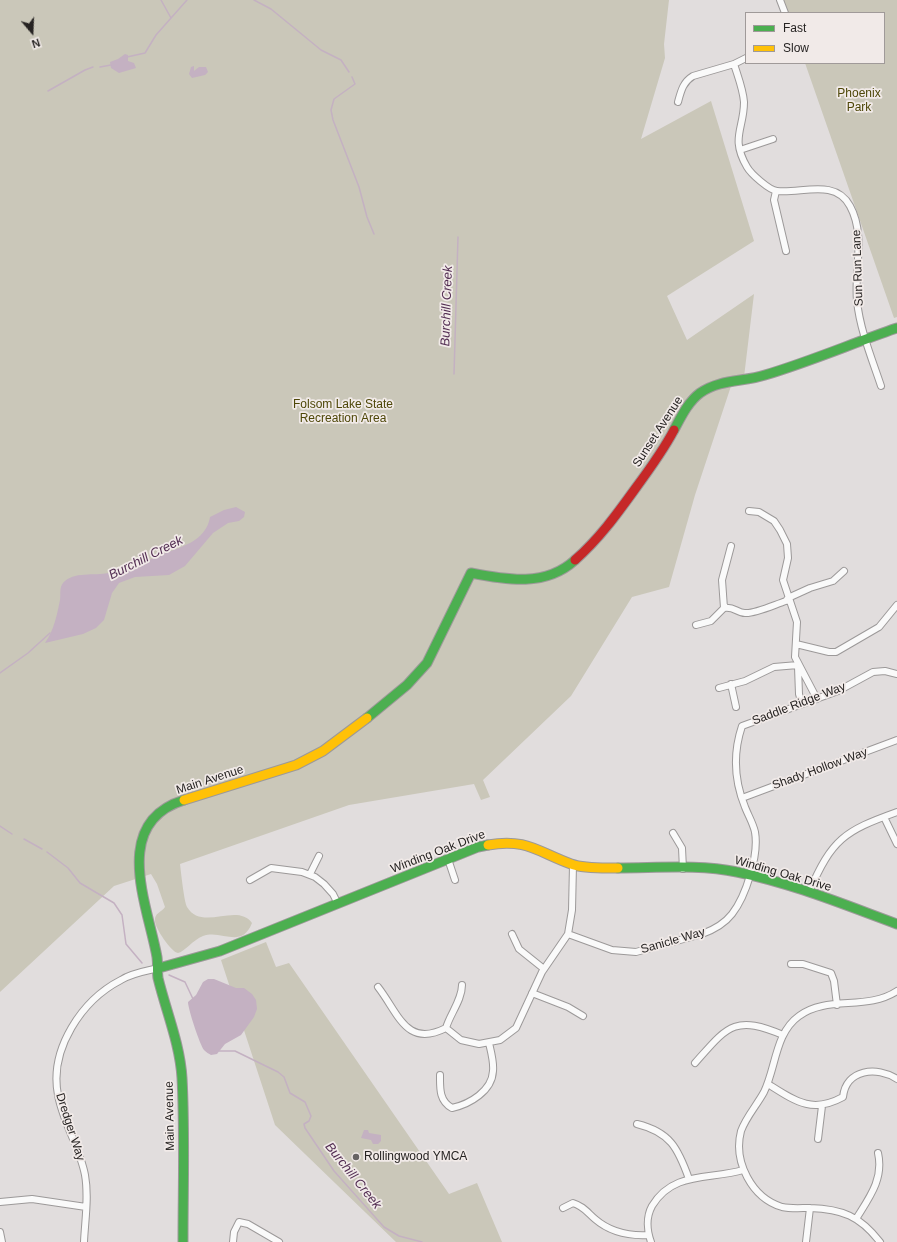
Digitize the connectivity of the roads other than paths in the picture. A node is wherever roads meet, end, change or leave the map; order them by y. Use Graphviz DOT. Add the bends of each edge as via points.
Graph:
graph roads {
  1 [pos="780,0"];
  2 [pos="785,12"];
  3 [pos="745,58"];
  4 [pos="734,64"];
  5 [pos="678,102"];
  6 [pos="773,139"];
  7 [pos="740,150"];
  8 [pos="776,191"];
  9 [pos="786,251"];
  10 [pos="897,328"];
  11 [pos="867,338"];
  12 [pos="881,386"];
  13 [pos="749,511"];
  14 [pos="731,546"];
  15 [pos="844,571"];
  16 [pos="471,573"];
  17 [pos="788,598"];
  18 [pos="897,605"];
  19 [pos="724,608"];
  20 [pos="696,625"];
  21 [pos="796,644"];
  22 [pos="798,665"];
  23 [pos="897,674"];
  24 [pos="731,684"];
  25 [pos="719,688"];
  26 [pos="817,699"];
  27 [pos="802,704"];
  28 [pos="736,707"];
  29 [pos="897,740"];
  30 [pos="742,798"];
  31 [pos="897,812"];
  32 [pos="884,817"];
  33 [pos="673,833"];
  34 [pos="897,844"];
  35 [pos="319,856"];
  36 [pos="448,859"];
  37 [pos="573,864"];
  38 [pos="683,869"];
  39 [pos="310,874"];
  40 [pos="750,875"];
  41 [pos="250,880"];
  42 [pos="455,880"];
  43 [pos="809,892"];
  44 [pos="338,904"];
  45 [pos="897,924"];
  46 [pos="512,934"];
  47 [pos="568,934"];
  48 [pos="791,964"];
  49 [pos="158,968"];
  50 [pos="544,969"];
  51 [pos="462,984"];
  52 [pos="378,987"];
  53 [pos="897,991"];
  54 [pos="532,993"];
  55 [pos="837,1005"];
  56 [pos="582,1016"];
  57 [pos="446,1028"];
  58 [pos="783,1035"];
  59 [pos="490,1043"];
  60 [pos="695,1063"];
  61 [pos="440,1075"];
  62 [pos="897,1079"];
  63 [pos="768,1084"];
  64 [pos="822,1106"];
  65 [pos="637,1124"];
  66 [pos="818,1139"];
  67 [pos="878,1154"];
  68 [pos="743,1170"];
  69 [pos="689,1178"];
  70 [pos="0,1202"];
  71 [pos="86,1207"];
  72 [pos="563,1208"];
  73 [pos="810,1208"];
  74 [pos="856,1219"];
  75 [pos="0,1232"];
  76 [pos="648,1235"];
  77 [pos="2,1242"];
  78 [pos="84,1242"];
  79 [pos="183,1242"];
  80 [pos="233,1242"];
  81 [pos="280,1242"];
  82 [pos="651,1242"];
  83 [pos="806,1242"];
  84 [pos="880,1242"];
  1 -- 2 [label="street"];
  3 -- 4 [label="street"];
  4 -- 5 [label="street" via="687,79"];
  4 -- 7 [label="street" via="743,95 738,138"];
  6 -- 7 [label="street"];
  7 -- 8 [label="street" via="743,161 752,174"];
  8 -- 9 [label="street" via="774,200"];
  8 -- 11 [label="street, Sun Run Lane" via="825,189 839,194 848,202 858,230 857,300"];
  10 -- 11 [label="street, Sunset Avenue"];
  11 -- 12 [label="street, Sun Run Lane"];
  11 -- 16 [label="street, Sunset Avenue" via="762,376 725,381 700,394 686,408 668,441 595,542 563,569 552,575 525,581 506,581"];
  13 -- 17 [label="street" via="759,512 774,521 787,544 788,558 783,580"];
  14 -- 19 [label="street" via="722,580"];
  15 -- 17 [label="street" via="833,581"];
  16 -- 49 [label="street, Main Avenue" via="427,663 407,685 355,727 323,751 296,765 178,802 152,821 142,842 139,874"];
  17 -- 19 [label="street" via="786,601 748,613"];
  17 -- 21 [label="street" via="797,622"];
  18 -- 21 [label="street" via="880,627 836,652"];
  19 -- 20 [label="street" via="711,621"];
  21 -- 22 [label="street" via="795,657"];
  22 -- 24 [label="street" via="774,667 745,681"];
  22 -- 26 [label="street"];
  22 -- 27 [label="street"];
  23 -- 26 [label="street, Saddle Ridge Way" via="879,671"];
  24 -- 25 [label="street"];
  24 -- 28 [label="street"];
  26 -- 27 [label="street, Saddle Ridge Way"];
  27 -- 30 [label="street, Saddle Ridge Way" via="742,726 735,765"];
  29 -- 30 [label="street, Shady Hollow Way"];
  30 -- 40 [label="street, Saddle Ridge Way" via="755,832"];
  31 -- 32 [label="street"];
  32 -- 34 [label="street"];
  32 -- 43 [label="street" via="843,837 823,862"];
  33 -- 38 [label="street" via="682,848"];
  35 -- 39 [label="street"];
  36 -- 37 [label="street, Winding Oak Drive" via="487,844 512,842 533,847"];
  36 -- 42 [label="street"];
  36 -- 44 [label="street, Winding Oak Drive"];
  37 -- 38 [label="street, Winding Oak Drive" via="601,868"];
  37 -- 47 [label="street" via="572,910"];
  38 -- 40 [label="street, Winding Oak Drive" via="713,869"];
  39 -- 41 [label="street" via="271,868"];
  39 -- 44 [label="street" via="327,887"];
  40 -- 43 [label="street, Winding Oak Drive"];
  40 -- 47 [label="street, Sanicle Way" via="732,914 717,927 702,934 636,952 612,950"];
  43 -- 45 [label="street, Winding Oak Drive"];
  44 -- 49 [label="street, Winding Oak Drive" via="220,951"];
  46 -- 50 [label="street" via="519,949"];
  47 -- 50 [label="street"];
  48 -- 55 [label="street" via="803,964 831,973"];
  49 -- 71 [label="street, Dredger Way" via="122,979 104,991 78,1017 60,1055 58,1096 85,1174"];
  49 -- 79 [label="street, Main Avenue" via="182,1077"];
  50 -- 54 [label="street"];
  51 -- 57 [label="street" via="462,991"];
  52 -- 57 [label="street" via="410,1031 421,1035 436,1033"];
  53 -- 55 [label="street" via="876,1001"];
  54 -- 56 [label="street"];
  54 -- 59 [label="street" via="516,1028 507,1036"];
  55 -- 58 [label="street" via="816,1007 803,1013"];
  57 -- 59 [label="street" via="465,1041"];
  58 -- 60 [label="street" via="751,1024 735,1026 722,1033"];
  58 -- 63 [label="street"];
  59 -- 61 [label="street" via="493,1072 490,1084 481,1094 452,1108 447,1105 440,1092"];
  62 -- 64 [label="street" via="879,1071 860,1073 847,1083 844,1097"];
  63 -- 64 [label="street" via="799,1102"];
  63 -- 68 [label="street" via="742,1130 740,1147"];
  64 -- 66 [label="street"];
  65 -- 69 [label="street" via="653,1128 673,1145 683,1160"];
  67 -- 74 [label="street" via="879,1179"];
  68 -- 69 [label="street"];
  68 -- 73 [label="street" via="754,1186 774,1203 791,1208"];
  69 -- 76 [label="street" via="671,1186 656,1200 649,1215"];
  70 -- 71 [label="street" via="32,1199"];
  71 -- 78 [label="street, Dredger Way"];
  72 -- 76 [label="street" via="573,1203 582,1206 596,1220 613,1231 636,1236"];
  73 -- 74 [label="street" via="837,1211"];
  73 -- 83 [label="street"];
  74 -- 84 [label="street"];
  75 -- 77 [label="street"];
  76 -- 82 [label="street"];
  80 -- 81 [label="street" via="239,1222 248,1224"];
}
